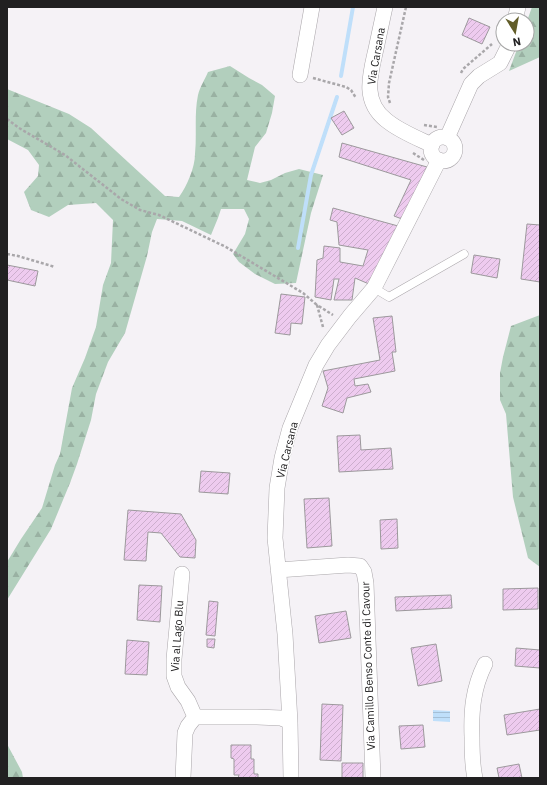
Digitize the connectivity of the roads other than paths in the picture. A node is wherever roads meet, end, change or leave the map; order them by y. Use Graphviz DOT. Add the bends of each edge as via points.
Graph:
graph roads {
  1 [pos="312,7"];
  2 [pos="385,7"];
  3 [pos="506,52"];
  4 [pos="300,75"];
  5 [pos="447,138"];
  6 [pos="432,145"];
  7 [pos="439,160"];
  8 [pos="464,254"];
  9 [pos="374,288"];
  10 [pos="278,570"];
  11 [pos="182,574"];
  12 [pos="485,664"];
  13 [pos="195,717"];
  14 [pos="290,722"];
  15 [pos="183,778"];
  16 [pos="291,778"];
  17 [pos="373,778"];
  18 [pos="475,778"];
  1 -- 4 [label="street"];
  2 -- 6 [label="street, Via Carsana" via="369,81 372,102 378,112 394,126"];
  3 -- 5 [label="street" via="500,63 471,84"];
  5 -- 6 [label="street" via="436,140"];
  5 -- 7 [label="street" via="453,142 454,152 450,158"];
  6 -- 7 [label="street" via="432,152"];
  7 -- 9 [label="street, Via Carsana"];
  8 -- 9 [label="lane" via="389,297"];
  9 -- 10 [label="street, Via Carsana" via="328,345 316,365 290,428 277,488 275,538"];
  10 -- 14 [label="street, Via Carsana"];
  10 -- 17 [label="street, Via Camillo Benso Conte di Cavour" via="360,566 364,572"];
  11 -- 13 [label="street, Via al Lago Blu" via="174,676"];
  12 -- 18 [label="street" via="472,710"];
  13 -- 14 [label="street" via="281,718"];
  13 -- 15 [label="street" via="185,733"];
  14 -- 16 [label="street, Via Carsana"];
}
